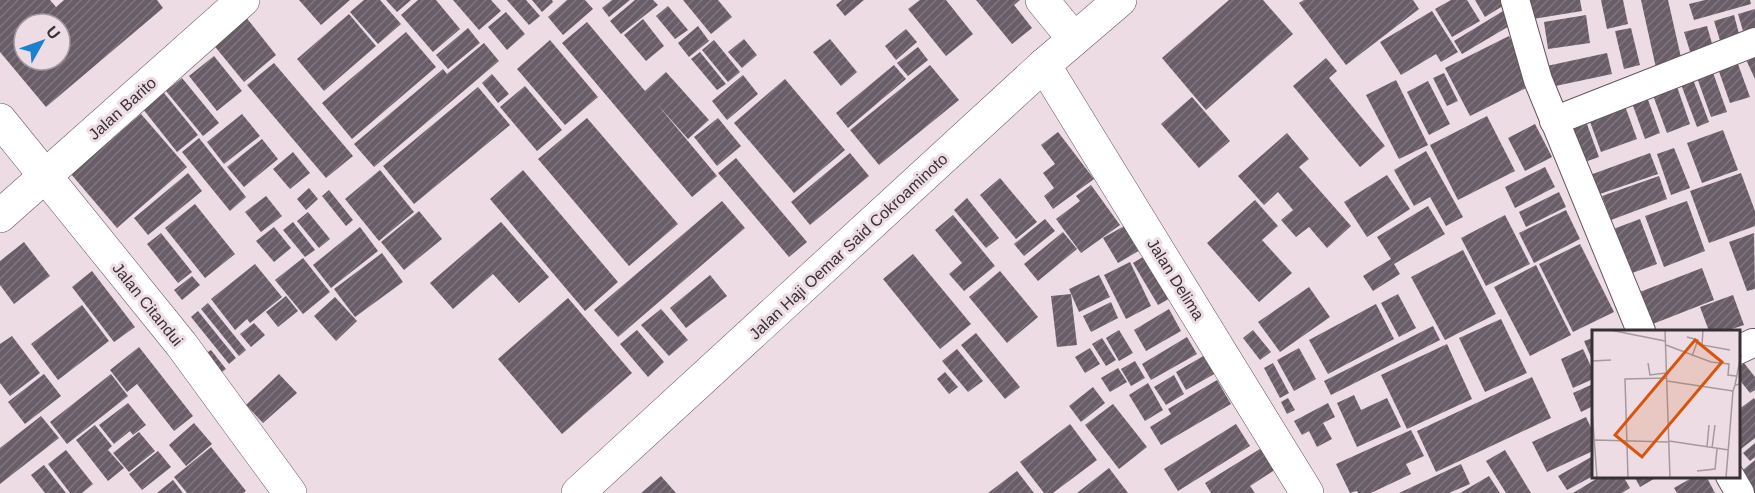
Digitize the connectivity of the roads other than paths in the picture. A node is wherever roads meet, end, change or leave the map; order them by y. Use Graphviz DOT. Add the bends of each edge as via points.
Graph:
graph roads {
  1 [pos="243,0"];
  2 [pos="1042,0"];
  3 [pos="1120,0"];
  4 [pos="1515,0"];
  5 [pos="1074,39"];
  6 [pos="1755,42"];
  7 [pos="1044,65"];
  8 [pos="0,120"];
  9 [pos="1554,121"];
  10 [pos="45,176"];
  11 [pos="0,216"];
  12 [pos="1641,330"];
  13 [pos="1731,478"];
  14 [pos="290,493"];
  15 [pos="578,493"];
  16 [pos="1307,493"];
  17 [pos="1740,493"];
  1 -- 10 [label="street, Jalan Barito"];
  2 -- 5 [label="street"];
  3 -- 5 [label="street, Jalan Haji Oemar Said Cokroaminoto"];
  4 -- 9 [label="street"];
  5 -- 7 [label="street, Jalan Haji Oemar Said Cokroaminoto"];
  6 -- 9 [label="street"];
  7 -- 15 [label="street, Jalan Haji Oemar Said Cokroaminoto"];
  7 -- 16 [label="street, Jalan Delima"];
  8 -- 10 [label="street, Jalan Citandui"];
  9 -- 12 [label="street"];
  10 -- 11 [label="street, Jalan Barito"];
  10 -- 14 [label="street, Jalan Citandui" via="181,344"];
  13 -- 17 [label="street"];
}
